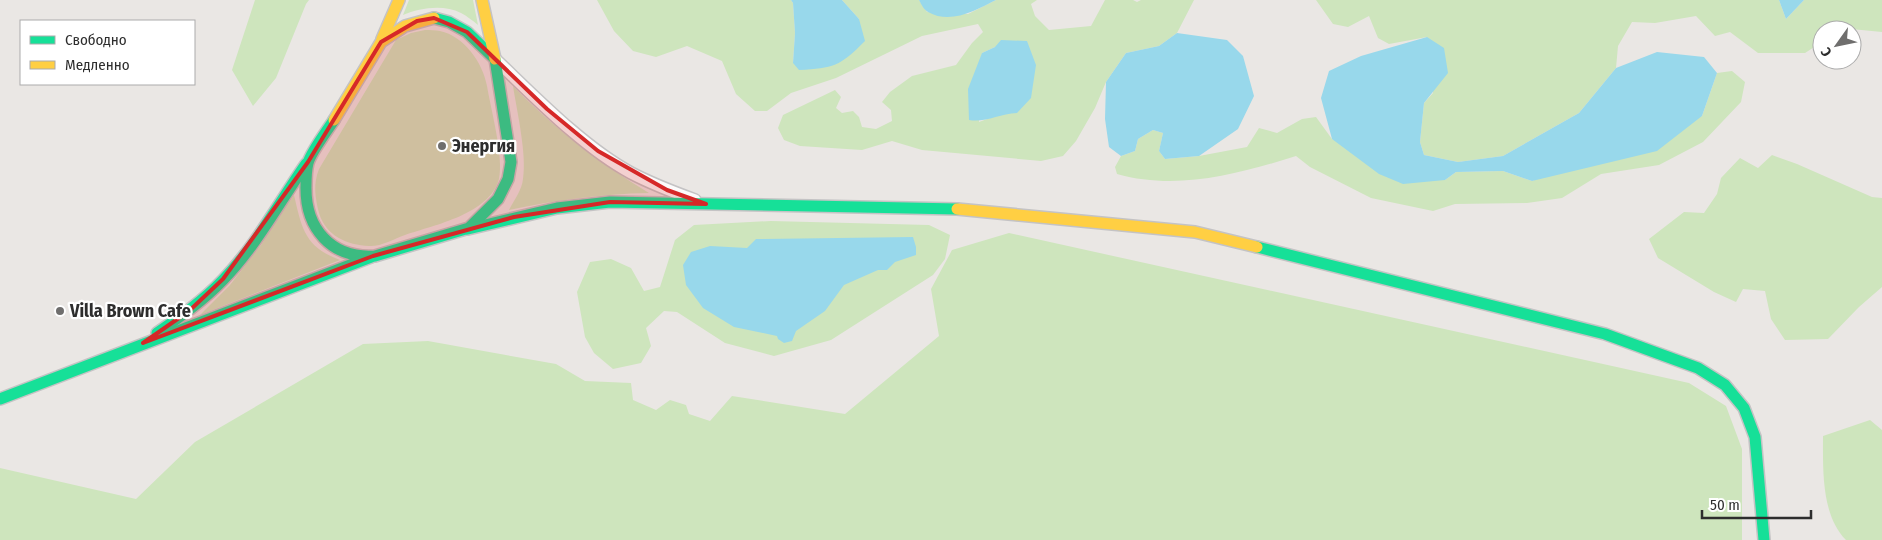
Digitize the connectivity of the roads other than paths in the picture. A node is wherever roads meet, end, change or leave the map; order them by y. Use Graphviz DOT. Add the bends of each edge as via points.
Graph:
graph roads {
  1 [pos="399,0"];
  2 [pos="482,0"];
  3 [pos="381,42"];
  4 [pos="495,59"];
  5 [pos="308,162"];
  6 [pos="706,204"];
  7 [pos="468,229"];
  8 [pos="373,256"];
  9 [pos="143,343"];
  10 [pos="0,399"];
  11 [pos="1764,540"];
  1 -- 3 [label="street"];
  2 -- 4 [label="street"];
  3 -- 4 [label="street" via="399,28 417,20 434,18 450,22 467,32"];
  3 -- 5 [label="street"];
  4 -- 6 [label="street" via="547,109 598,151 630,172"];
  4 -- 7 [label="street" via="511,162 509,179 494,207"];
  5 -- 8 [label="street" via="305,199 317,232 330,245 345,252"];
  5 -- 9 [label="street" via="224,279 189,312"];
  6 -- 7 [label="street" via="610,202 557,208"];
  6 -- 11 [label="street" via="954,209 1195,232 1605,334 1698,368 1724,384 1744,408 1755,437"];
  7 -- 8 [label="street"];
  8 -- 9 [label="street"];
  9 -- 10 [label="street"];
}
